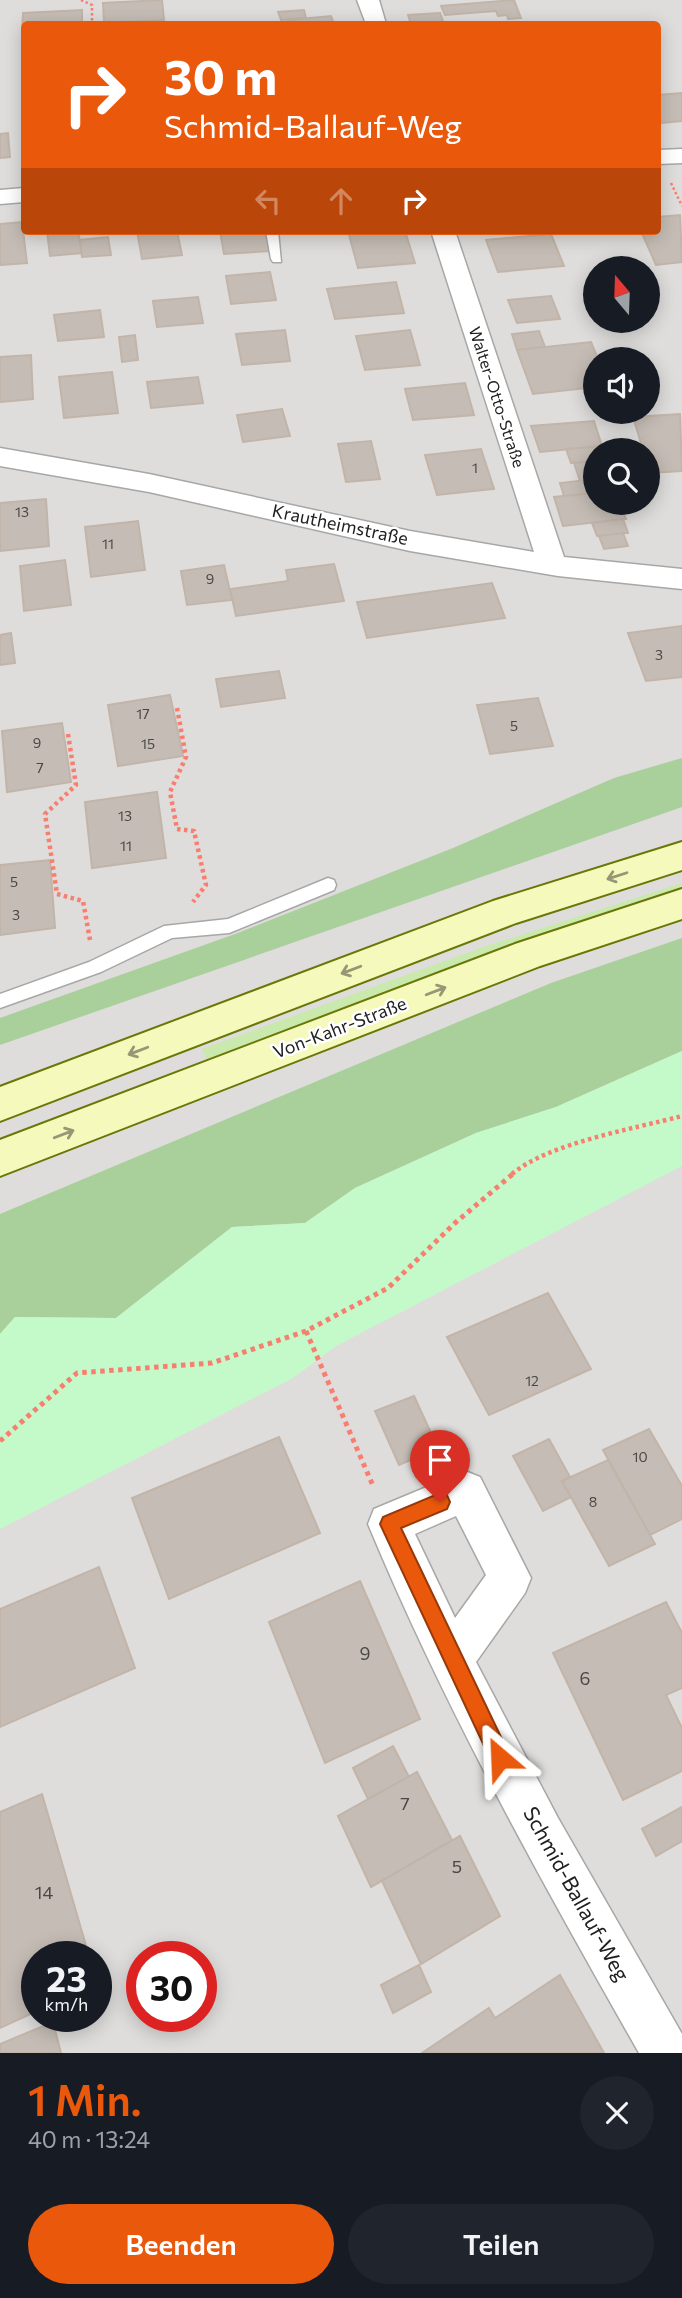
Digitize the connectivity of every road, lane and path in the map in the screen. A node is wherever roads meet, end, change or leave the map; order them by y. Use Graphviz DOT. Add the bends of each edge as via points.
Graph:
graph roads {
  1 [pos="81,0"];
  2 [pos="368,0"];
  3 [pos="92,21"];
  4 [pos="375,21"];
  5 [pos="682,156"];
  6 [pos="661,157"];
  7 [pos="21,195"];
  8 [pos="0,197"];
  9 [pos="273,235"];
  10 [pos="444,235"];
  11 [pos="277,259"];
  12 [pos="0,457"];
  13 [pos="552,563"];
  14 [pos="682,579"];
  15 [pos="177,708"];
  16 [pos="68,734"];
  17 [pos="682,856"];
  18 [pos="328,885"];
  19 [pos="682,904"];
  20 [pos="170,930"];
  21 [pos="95,967"];
  22 [pos="0,1001"];
  23 [pos="0,1104"];
  24 [pos="682,1116"];
  25 [pos="0,1158"];
  26 [pos="306,1331"];
  27 [pos="0,1441"];
  28 [pos="389,1524"];
  29 [pos="452,1659"];
  30 [pos="666,2053"];
  1 -- 3 [label="path" via="92,5"];
  2 -- 4 [label="street"];
  5 -- 6 [label="street"];
  7 -- 8 [label="street"];
  9 -- 11 [label="lane"];
  10 -- 13 [label="street, Walter-Otto-Straße"];
  12 -- 13 [label="street, Krautheimstraße" via="149,483 410,541"];
  13 -- 14 [label="street, Krautheimstraße"];
  15 -- 20 [label="path" via="186,757 170,792 177,829 194,831 206,885"];
  16 -- 21 [label="path" via="76,785 45,814 57,894 83,901"];
  17 -- 23 [label="main road, one-way" via="506,911"];
  18 -- 20 [label="lane" via="229,926"];
  25 -- 19 [label="main road, Von-Kahr-Straße, one-way" via="528,955"];
  20 -- 21 [label="lane"];
  21 -- 22 [label="lane"];
  24 -- 26 [label="path" via="526,1162 388,1288"];
  26 -- 27 [label="path" via="212,1363 78,1373"];
  26 -- 28 [label="path"];
  28 -- 29 [label="street, Schmid-Ballauf-Weg"];
  28 -- 29 [label="street" via="466,1491 510,1578"];
  29 -- 30 [label="street, Schmid-Ballauf-Weg" via="556,1861"];
}
